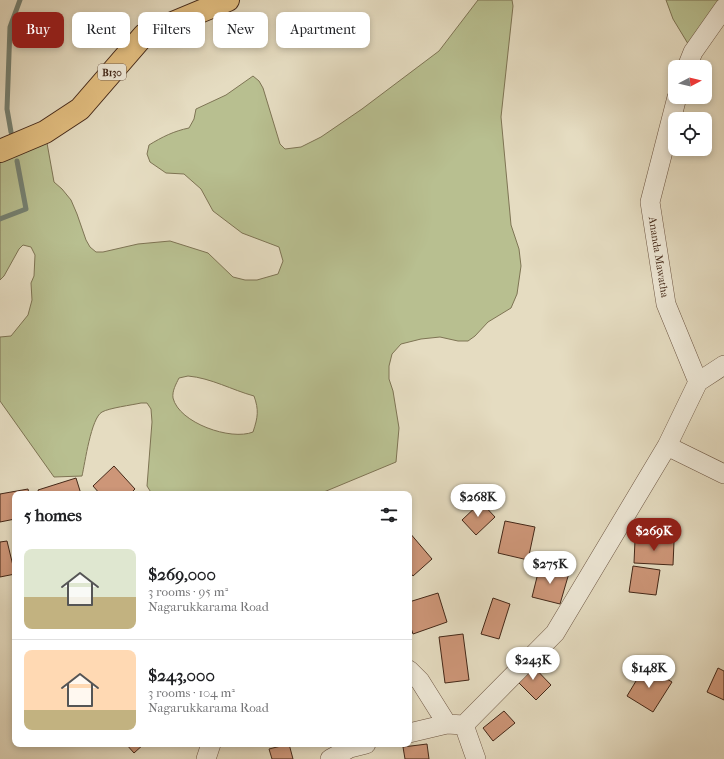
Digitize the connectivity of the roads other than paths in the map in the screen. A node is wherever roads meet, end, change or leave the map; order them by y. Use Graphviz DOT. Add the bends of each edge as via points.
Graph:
graph roads {
  1 [pos="228,0"];
  2 [pos="724,8"];
  3 [pos="690,60"];
  4 [pos="675,104"];
  5 [pos="0,151"];
  6 [pos="724,365"];
  7 [pos="698,382"];
  8 [pos="667,446"];
  9 [pos="724,474"];
  10 [pos="412,673"];
  11 [pos="455,725"];
  12 [pos="412,732"];
  13 [pos="210,747"];
  14 [pos="354,747"];
  15 [pos="206,759"];
  16 [pos="330,759"];
  17 [pos="476,759"];
  1 -- 5 [label="main road, B130" via="144,35 80,109 45,132"];
  2 -- 3 [label="street"];
  4 -- 7 [label="street, Ananda Mawatha" via="650,202 666,304"];
  6 -- 7 [label="street"];
  7 -- 8 [label="street"];
  8 -- 9 [label="street"];
  8 -- 11 [label="street" via="555,633"];
  10 -- 11 [label="street"];
  11 -- 12 [label="street"];
  11 -- 17 [label="street"];
  13 -- 15 [label="street"];
  14 -- 16 [label="street"];
}
